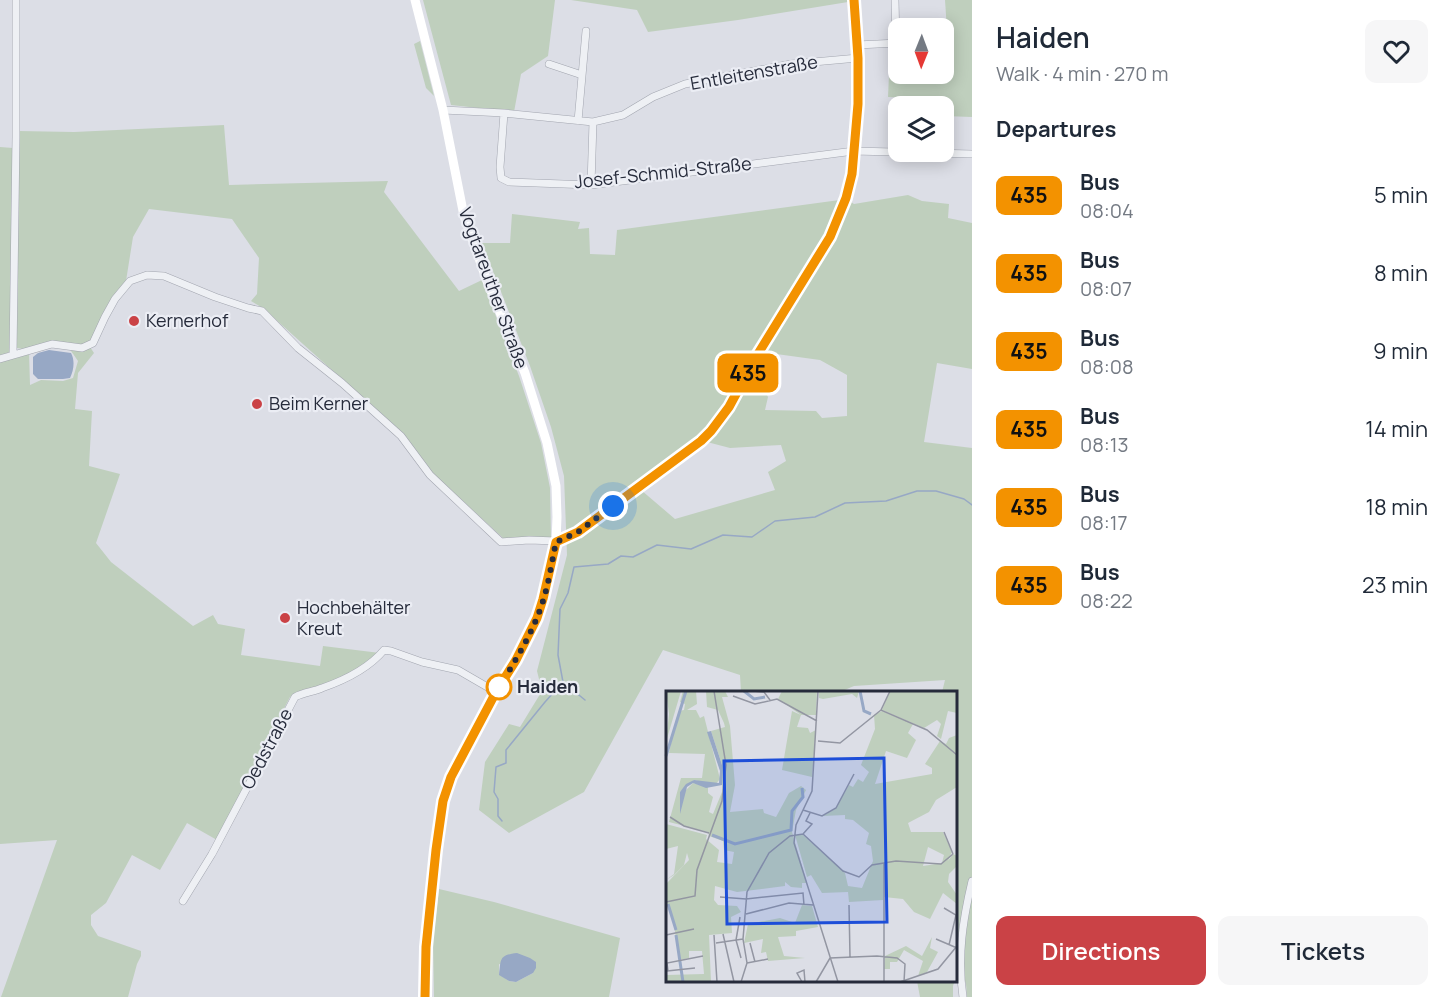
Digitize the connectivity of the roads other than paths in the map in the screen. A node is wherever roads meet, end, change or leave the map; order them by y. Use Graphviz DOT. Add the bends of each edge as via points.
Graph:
graph roads {
  1 [pos="16,0"];
  2 [pos="415,0"];
  3 [pos="854,0"];
  4 [pos="895,0"];
  5 [pos="896,18"];
  6 [pos="586,31"];
  7 [pos="888,43"];
  8 [pos="857,45"];
  9 [pos="858,58"];
  10 [pos="549,64"];
  11 [pos="582,75"];
  12 [pos="443,110"];
  13 [pos="504,112"];
  14 [pos="578,121"];
  15 [pos="593,123"];
  16 [pos="854,151"];
  17 [pos="972,154"];
  18 [pos="591,185"];
  19 [pos="13,355"];
  20 [pos="0,359"];
  21 [pos="556,542"];
  22 [pos="496,692"];
  23 [pos="972,881"];
  24 [pos="183,901"];
  25 [pos="425,997"];
  26 [pos="963,997"];
  1 -- 19 [label="street"];
  2 -- 12 [label="main road, Vogtareuther Straße"];
  3 -- 8 [label="street"];
  4 -- 5 [label="street"];
  6 -- 11 [label="street"];
  7 -- 8 [label="street"];
  8 -- 9 [label="street"];
  9 -- 15 [label="street, Entleitenstraße" via="791,64 685,84 623,115"];
  9 -- 16 [label="street"];
  10 -- 11 [label="street"];
  11 -- 14 [label="street"];
  12 -- 13 [label="street, Entleitenstraße"];
  12 -- 21 [label="main road, Vogtareuther Straße" via="464,216 525,374 547,443 556,486"];
  13 -- 14 [label="street, Entleitenstraße"];
  13 -- 18 [label="street, Josef-Schmid-Straße" via="501,178 509,182"];
  14 -- 15 [label="street, Entleitenstraße"];
  15 -- 18 [label="street"];
  16 -- 17 [label="street, Josef-Schmid-Straße"];
  16 -- 18 [label="street, Josef-Schmid-Straße"];
  16 -- 21 [label="street" via="846,198 830,237 711,431 578,532"];
  19 -- 20 [label="street"];
  19 -- 21 [label="street" via="52,344 82,348 93,343 115,299 130,281 147,275 164,276 262,311 298,348 401,436 430,475 501,542"];
  21 -- 22 [label="main road, Vogtareuther Straße" via="537,618"];
  22 -- 24 [label="street, Oedstraße" via="458,670 384,650 356,674 295,697"];
  22 -- 25 [label="main road, Vogtareuther Straße" via="451,777 443,801 426,947"];
  23 -- 26 [label="street" via="961,933"];
}
